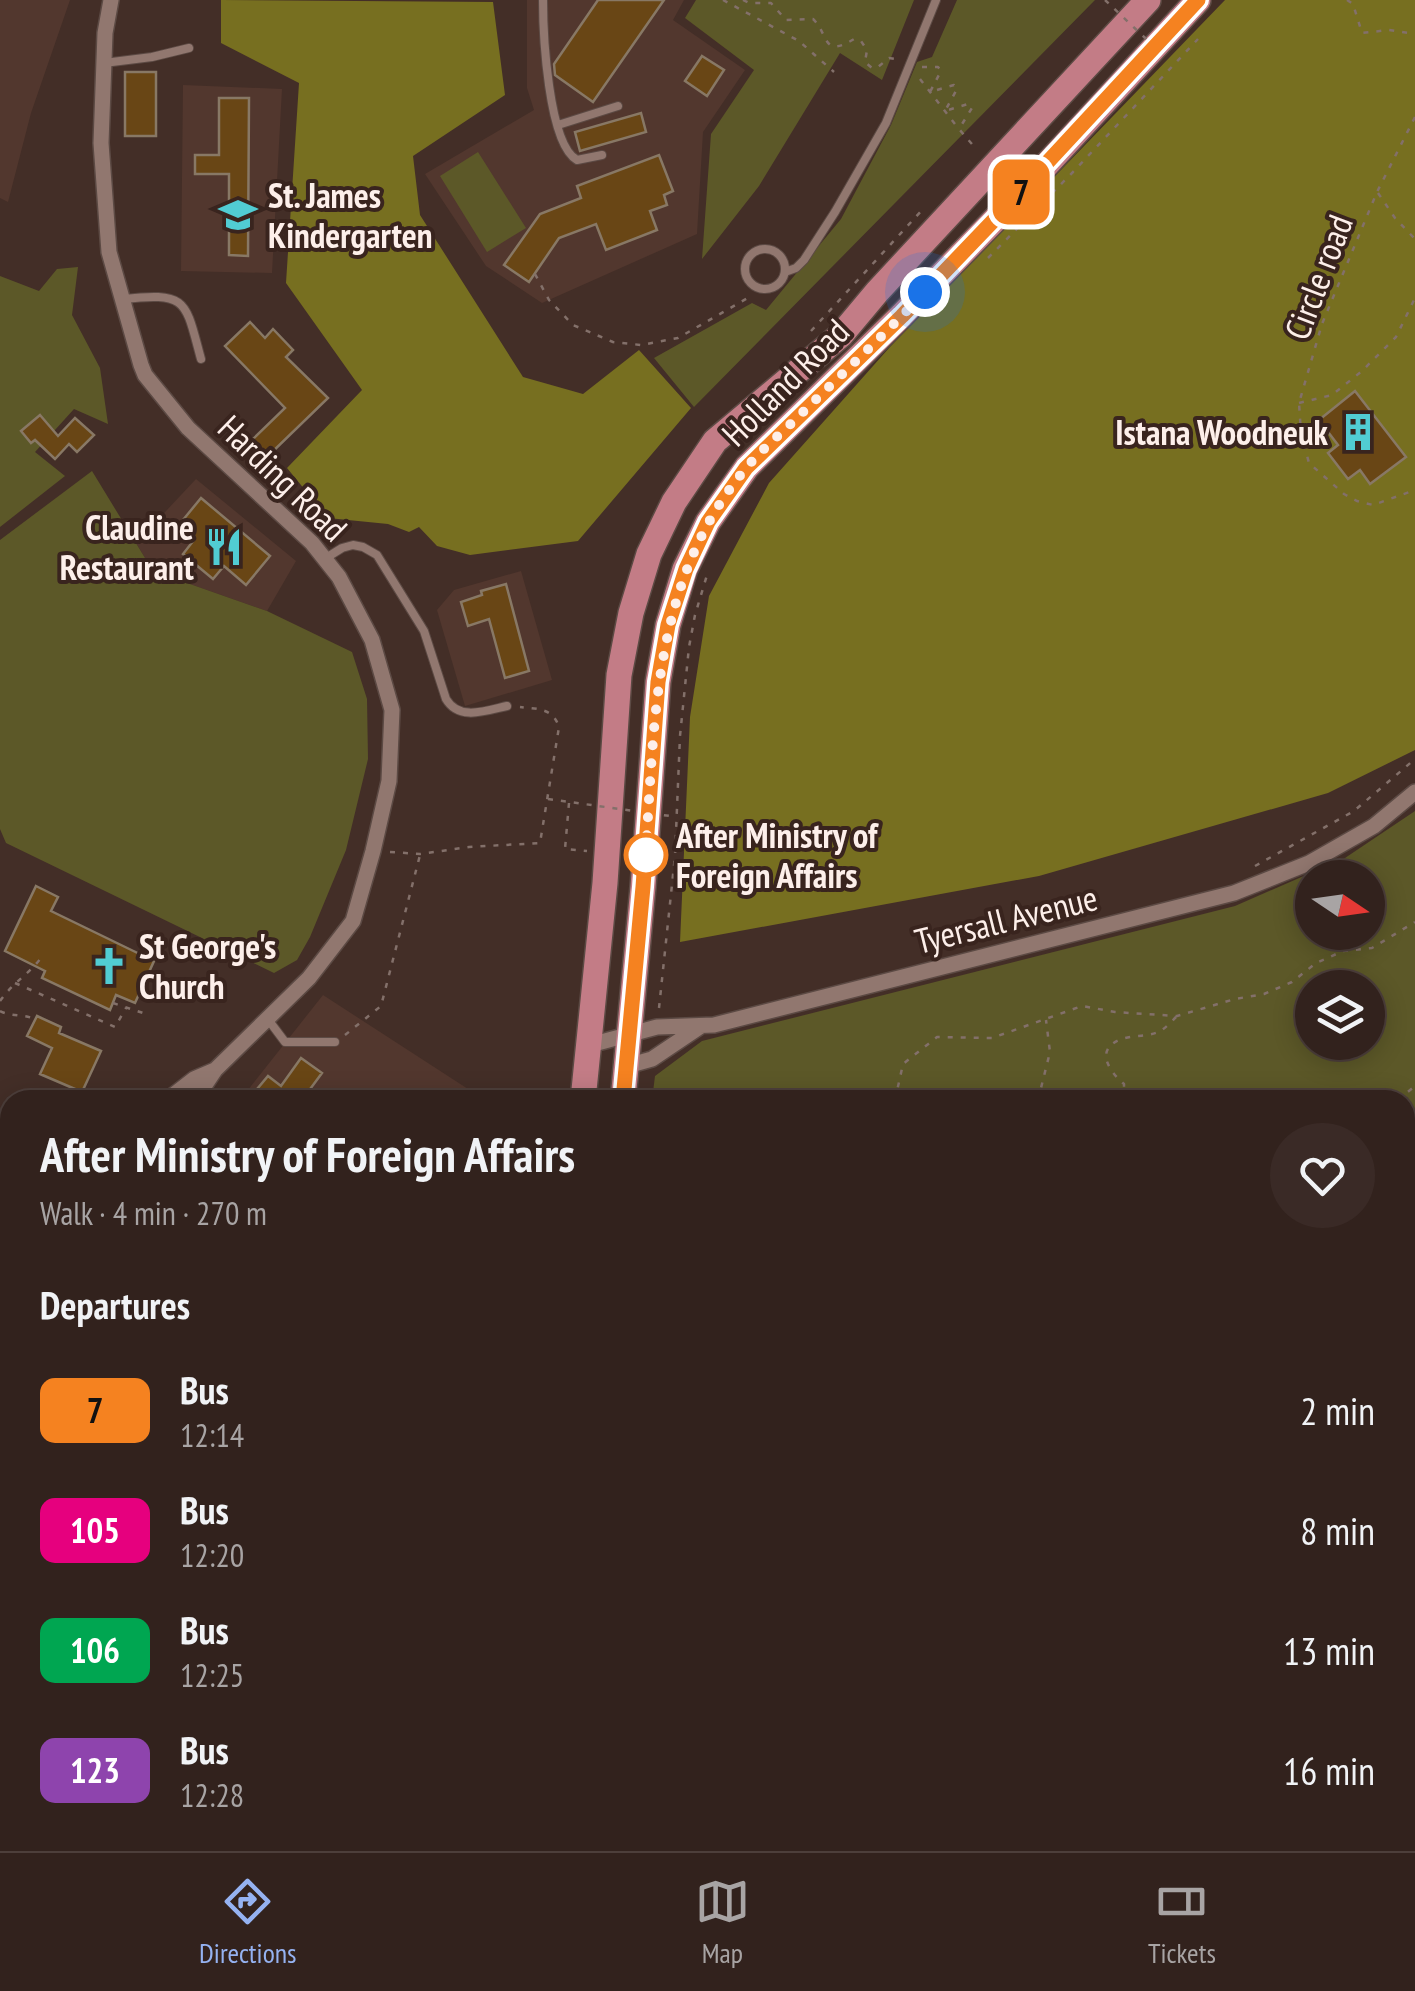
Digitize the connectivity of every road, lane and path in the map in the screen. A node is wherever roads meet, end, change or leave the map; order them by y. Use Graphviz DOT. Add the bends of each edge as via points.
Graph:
graph roads {
  1 [pos="111,0"];
  2 [pos="543,0"];
  3 [pos="723,0"];
  4 [pos="743,0"];
  5 [pos="936,0"];
  6 [pos="1105,0"];
  7 [pos="1148,0"];
  8 [pos="1198,0"];
  9 [pos="1348,0"];
  10 [pos="1415,34"];
  11 [pos="1198,39"];
  12 [pos="189,48"];
  13 [pos="1162,54"];
  14 [pos="104,63"];
  15 [pos="908,66"];
  16 [pos="834,72"];
  17 [pos="930,92"];
  18 [pos="618,106"];
  19 [pos="945,111"];
  20 [pos="1415,117"];
  21 [pos="558,125"];
  22 [pos="959,129"];
  23 [pos="1019,139"];
  24 [pos="602,154"];
  25 [pos="1051,158"];
  26 [pos="992,169"];
  27 [pos="1377,192"];
  28 [pos="1415,238"];
  29 [pos="983,263"];
  30 [pos="785,272"];
  31 [pos="535,274"];
  32 [pos="753,295"];
  33 [pos="1415,298"];
  34 [pos="123,299"];
  35 [pos="201,359"];
  36 [pos="1299,403"];
  37 [pos="1415,490"];
  38 [pos="325,559"];
  39 [pos="706,577"];
  40 [pos="507,706"];
  41 [pos="1415,759"];
  42 [pos="1415,792"];
  43 [pos="548,799"];
  44 [pos="569,802"];
  45 [pos="670,816"];
  46 [pos="667,840"];
  47 [pos="676,841"];
  48 [pos="565,849"];
  49 [pos="373,851"];
  50 [pos="420,854"];
  51 [pos="1245,871"];
  52 [pos="1415,922"];
  53 [pos="44,954"];
  54 [pos="15,982"];
  55 [pos="0,1001"];
  56 [pos="112,1002"];
  57 [pos="126,1008"];
  58 [pos="0,1011"];
  59 [pos="149,1016"];
  60 [pos="1177,1016"];
  61 [pos="267,1018"];
  62 [pos="36,1019"];
  63 [pos="1046,1019"];
  64 [pos="701,1026"];
  65 [pos="656,1027"];
  66 [pos="629,1036"];
  67 [pos="336,1042"];
  68 [pos="590,1045"];
  69 [pos="627,1066"];
  70 [pos="215,1070"];
  71 [pos="180,1090"];
  72 [pos="202,1090"];
  73 [pos="584,1090"];
  74 [pos="624,1090"];
  75 [pos="897,1090"];
  76 [pos="1040,1090"];
  77 [pos="1124,1090"];
  1 -- 14 [label="street, Harding Road"];
  2 -- 21 [label="lane" via="545,67"];
  3 -- 16 [label="path" via="800,41"];
  4 -- 15 [label="path" via="771,2 786,20 812,18 833,46 862,41 872,68 892,57"];
  5 -- 15 [label="lane"];
  6 -- 13 [label="path, bridge"];
  7 -- 23 [label="main road, Holland Road"];
  8 -- 25 [label="main road, Holland Road"];
  9 -- 10 [label="path" via="1362,34"];
  11 -- 29 [label="path"];
  12 -- 14 [label="lane"];
  14 -- 34 [label="street, Harding Road" via="101,143 109,252"];
  15 -- 17 [label="path"];
  15 -- 17 [label="path" via="938,67"];
  15 -- 30 [label="lane" via="886,122 835,212 804,260"];
  17 -- 19 [label="path"];
  17 -- 19 [label="path" via="957,88"];
  18 -- 21 [label="lane"];
  19 -- 22 [label="path"];
  19 -- 22 [label="path" via="972,108"];
  20 -- 27 [label="path, Circle road"];
  21 -- 24 [label="lane" via="572,158"];
  22 -- 26 [label="path"];
  23 -- 25 [label="main road"];
  23 -- 26 [label="main road, Holland Road"];
  25 -- 66 [label="main road, Holland Road" via="746,468 700,538 668,625 658,682"];
  26 -- 68 [label="main road, Holland Road" via="841,335 715,441 674,502 650,554 619,675"];
  27 -- 28 [label="path"];
  27 -- 36 [label="path, Circle road" via="1322,324"];
  30 -- 30 [label="lane" via="776,286 760,288 747,278 747,261 766,248 781,256"];
  31 -- 32 [label="path" via="574,325 640,345 678,338"];
  33 -- 36 [label="path" via="1396,337 1362,370 1332,395"];
  34 -- 35 [label="lane" via="175,300 188,311"];
  34 -- 38 [label="street, Harding Road" via="145,375 188,428"];
  36 -- 37 [label="path, Circle road" via="1309,462 1344,494 1374,505"];
  38 -- 40 [label="lane" via="353,545 377,556 424,631 451,708 478,713"];
  38 -- 49 [label="street, Harding Road" via="372,640 392,710 389,781"];
  39 -- 47 [label="path" via="689,648"];
  40 -- 43 [label="path" via="540,709 557,721"];
  41 -- 51 [label="path" via="1354,811"];
  42 -- 64 [label="street, Tyersall Avenue" via="1374,826 1309,863 1234,893"];
  43 -- 44 [label="path, bridge"];
  43 -- 50 [label="path" via="540,843"];
  44 -- 45 [label="path, bridge"];
  44 -- 48 [label="path"];
  46 -- 47 [label="path"];
  47 -- 65 [label="path"];
  49 -- 50 [label="path"];
  49 -- 61 [label="street, Harding Road" via="353,921 310,978"];
  50 -- 67 [label="path" via="380,1006"];
  52 -- 60 [label="path" via="1372,948 1316,963 1264,994"];
  53 -- 54 [label="path"];
  54 -- 55 [label="path"];
  54 -- 57 [label="path" via="116,1027"];
  56 -- 57 [label="path"];
  57 -- 59 [label="path"];
  58 -- 62 [label="path"];
  60 -- 63 [label="path" via="1082,1006"];
  60 -- 77 [label="path" via="1162,1031 1119,1040 1108,1050 1110,1072"];
  61 -- 67 [label="lane" via="285,1042"];
  61 -- 70 [label="street, Harding Road"];
  63 -- 75 [label="path" via="992,1038 937,1038 903,1064"];
  63 -- 76 [label="path" via="1050,1052"];
  64 -- 65 [label="street, Tyersall Avenue"];
  64 -- 69 [label="street"];
  65 -- 66 [label="street, Tyersall Avenue"];
  66 -- 68 [label="street, Tyersall Avenue"];
  66 -- 69 [label="main road, Holland Road"];
  68 -- 73 [label="main road, Holland Road"];
  69 -- 74 [label="main road, Holland Road"];
  70 -- 71 [label="street, Harding Road"];
  70 -- 72 [label="street, Harding Road"];
}
